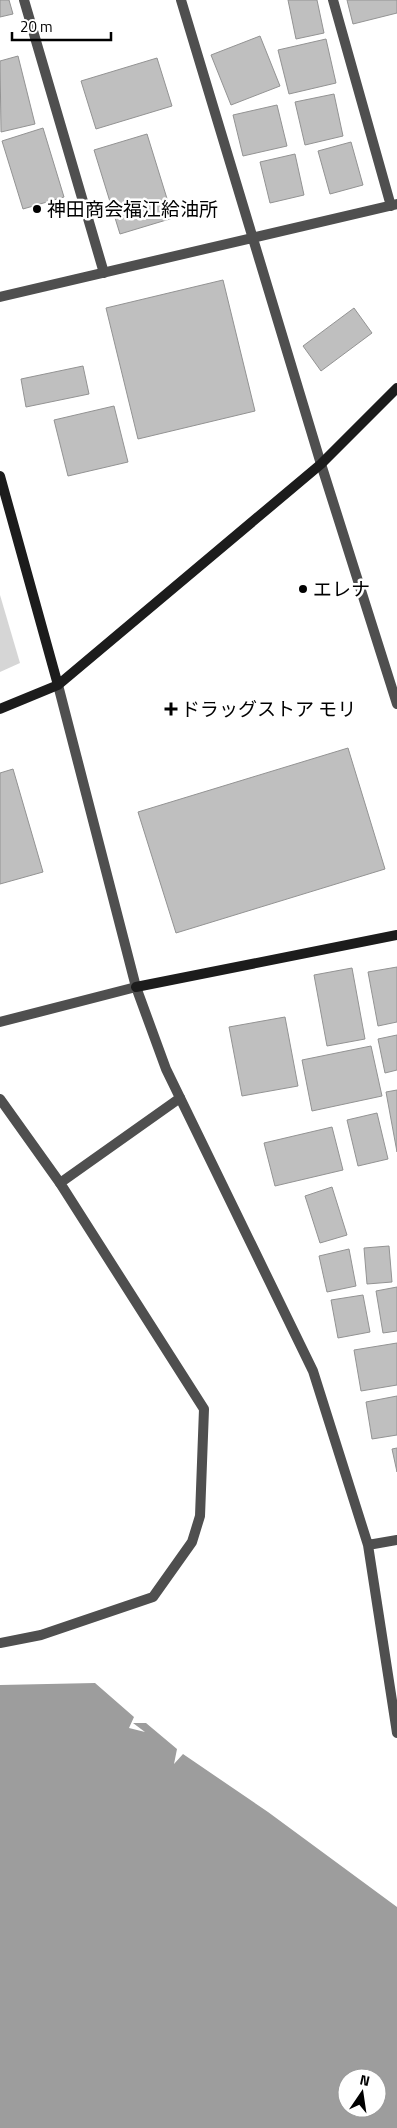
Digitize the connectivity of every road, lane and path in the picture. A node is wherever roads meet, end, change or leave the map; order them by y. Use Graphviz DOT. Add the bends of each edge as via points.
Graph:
graph roads {
  1 [pos="24,0"];
  2 [pos="181,0"];
  3 [pos="333,0"];
  4 [pos="394,205"];
  5 [pos="253,238"];
  6 [pos="104,273"];
  7 [pos="0,297"];
  8 [pos="397,388"];
  9 [pos="321,464"];
  10 [pos="0,476"];
  11 [pos="58,685"];
  12 [pos="397,704"];
  13 [pos="0,709"];
  14 [pos="397,935"];
  15 [pos="136,987"];
  16 [pos="0,1022"];
  17 [pos="180,1098"];
  18 [pos="0,1099"];
  19 [pos="60,1183"];
  20 [pos="397,1540"];
  21 [pos="368,1545"];
  22 [pos="5,1642"];
  23 [pos="397,1733"];
  1 -- 6 [label="street"];
  2 -- 5 [label="street"];
  3 -- 4 [label="street"];
  4 -- 5 [label="street"];
  5 -- 6 [label="street"];
  5 -- 9 [label="street"];
  6 -- 7 [label="street"];
  8 -- 9 [label="street"];
  9 -- 11 [label="street"];
  9 -- 12 [label="street"];
  10 -- 11 [label="street"];
  11 -- 13 [label="street"];
  11 -- 15 [label="street"];
  14 -- 15 [label="street"];
  15 -- 16 [label="street"];
  15 -- 17 [label="street"];
  17 -- 19 [label="street"];
  17 -- 21 [label="street" via="313,1371"];
  18 -- 19 [label="street"];
  19 -- 22 [label="street" via="204,1409 200,1516 192,1542 153,1597 41,1635"];
  20 -- 21 [label="street"];
  21 -- 23 [label="street"];
}
